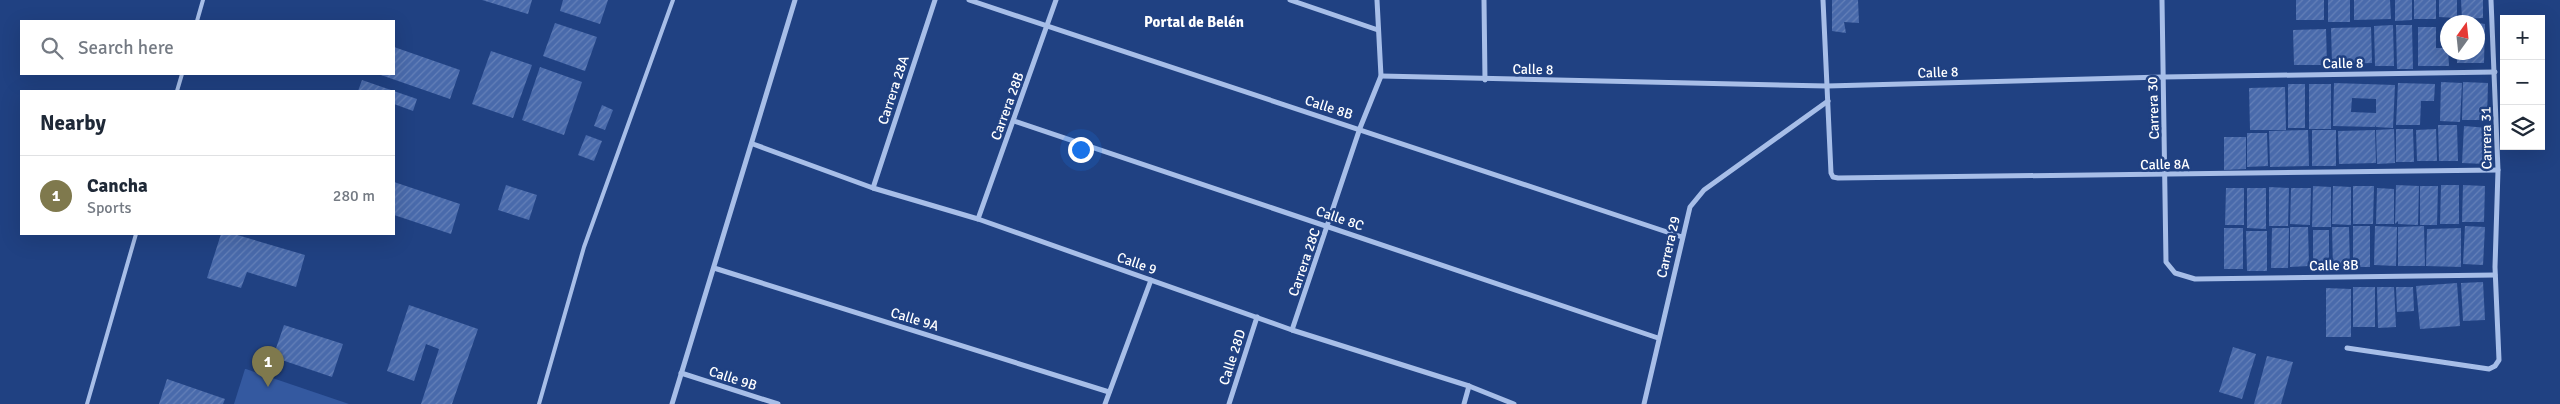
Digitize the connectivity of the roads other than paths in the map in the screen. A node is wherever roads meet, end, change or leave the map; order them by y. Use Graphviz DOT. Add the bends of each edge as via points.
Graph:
graph roads {
  1 [pos="203,0"];
  2 [pos="673,0"];
  3 [pos="795,0"];
  4 [pos="935,0"];
  5 [pos="968,0"];
  6 [pos="1056,0"];
  7 [pos="1290,0"];
  8 [pos="1377,0"];
  9 [pos="1484,0"];
  10 [pos="1823,0"];
  11 [pos="2162,0"];
  12 [pos="2491,0"];
  13 [pos="197,20"];
  14 [pos="1047,28"];
  15 [pos="1378,30"];
  16 [pos="2495,72"];
  17 [pos="182,75"];
  18 [pos="1381,76"];
  19 [pos="2163,77"];
  20 [pos="1485,80"];
  21 [pos="1827,86"];
  22 [pos="177,90"];
  23 [pos="1828,101"];
  24 [pos="1014,121"];
  25 [pos="1360,128"];
  26 [pos="753,144"];
  27 [pos="2498,170"];
  28 [pos="2166,176"];
  29 [pos="873,188"];
  30 [pos="978,219"];
  31 [pos="1328,226"];
  32 [pos="136,235"];
  33 [pos="1682,237"];
  34 [pos="714,268"];
  35 [pos="2175,272"];
  36 [pos="2496,275"];
  37 [pos="1151,280"];
  38 [pos="1257,317"];
  39 [pos="1292,330"];
  40 [pos="1658,338"];
  41 [pos="2346,348"];
  42 [pos="681,373"];
  43 [pos="1469,386"];
  44 [pos="1109,392"];
  45 [pos="87,404"];
  46 [pos="539,404"];
  47 [pos="672,404"];
  48 [pos="778,404"];
  49 [pos="1105,404"];
  50 [pos="1229,404"];
  51 [pos="1464,404"];
  52 [pos="1514,404"];
  53 [pos="1644,404"];
  1 -- 13 [label="lane"];
  2 -- 46 [label="lane" via="584,247"];
  3 -- 26 [label="street"];
  4 -- 29 [label="street, Carrera 28A"];
  5 -- 14 [label="street, Calle 8B"];
  6 -- 14 [label="street, Carrera 28B"];
  7 -- 15 [label="street"];
  8 -- 15 [label="street, Carrera 28C"];
  9 -- 20 [label="street"];
  10 -- 21 [label="street"];
  11 -- 19 [label="street, Carrera 30"];
  12 -- 16 [label="street, Carrera 31"];
  14 -- 24 [label="street, Carrera 28B"];
  14 -- 25 [label="street, Calle 8B"];
  15 -- 18 [label="street, Carrera 28C"];
  16 -- 19 [label="street, Calle 8"];
  16 -- 27 [label="street, Carrera 31"];
  17 -- 22 [label="lane"];
  18 -- 20 [label="street, Calle 8"];
  18 -- 25 [label="street, Carrera 28C"];
  19 -- 21 [label="street, Calle 8"];
  19 -- 28 [label="street, Carrera 30"];
  20 -- 21 [label="street, Calle 8"];
  21 -- 23 [label="street"];
  23 -- 28 [label="street, Calle 8A" via="1833,177"];
  23 -- 33 [label="street, Carrera 29" via="1704,190 1690,207"];
  24 -- 30 [label="street, Carrera 28B"];
  24 -- 31 [label="street, Calle 8C"];
  25 -- 31 [label="street, Carrera 28C"];
  25 -- 33 [label="street, Calle 8B"];
  26 -- 29 [label="street, Calle 9"];
  26 -- 34 [label="street"];
  27 -- 28 [label="street, Calle 8A"];
  27 -- 36 [label="street, Carrera 31"];
  28 -- 35 [label="street, Carrera 30" via="2166,262"];
  29 -- 30 [label="street, Calle 9"];
  30 -- 37 [label="street, Calle 9"];
  31 -- 39 [label="street, Carrera 28C"];
  31 -- 40 [label="street, Calle 8C"];
  32 -- 45 [label="lane"];
  33 -- 40 [label="street, Carrera 29"];
  34 -- 42 [label="street"];
  34 -- 44 [label="street, Calle 9A"];
  35 -- 36 [label="street, Calle 8B" via="2195,279"];
  36 -- 41 [label="street, Carrera 31" via="2499,360 2489,369"];
  37 -- 38 [label="street, Calle 9"];
  37 -- 44 [label="street"];
  38 -- 39 [label="street, Calle 9"];
  38 -- 50 [label="street, Calle 28D"];
  39 -- 43 [label="street, Calle 9"];
  40 -- 53 [label="street, Carrera 29"];
  42 -- 47 [label="street"];
  42 -- 48 [label="street, Calle 9B"];
  43 -- 51 [label="street"];
  43 -- 52 [label="street, Calle 9"];
  44 -- 49 [label="street"];
}
